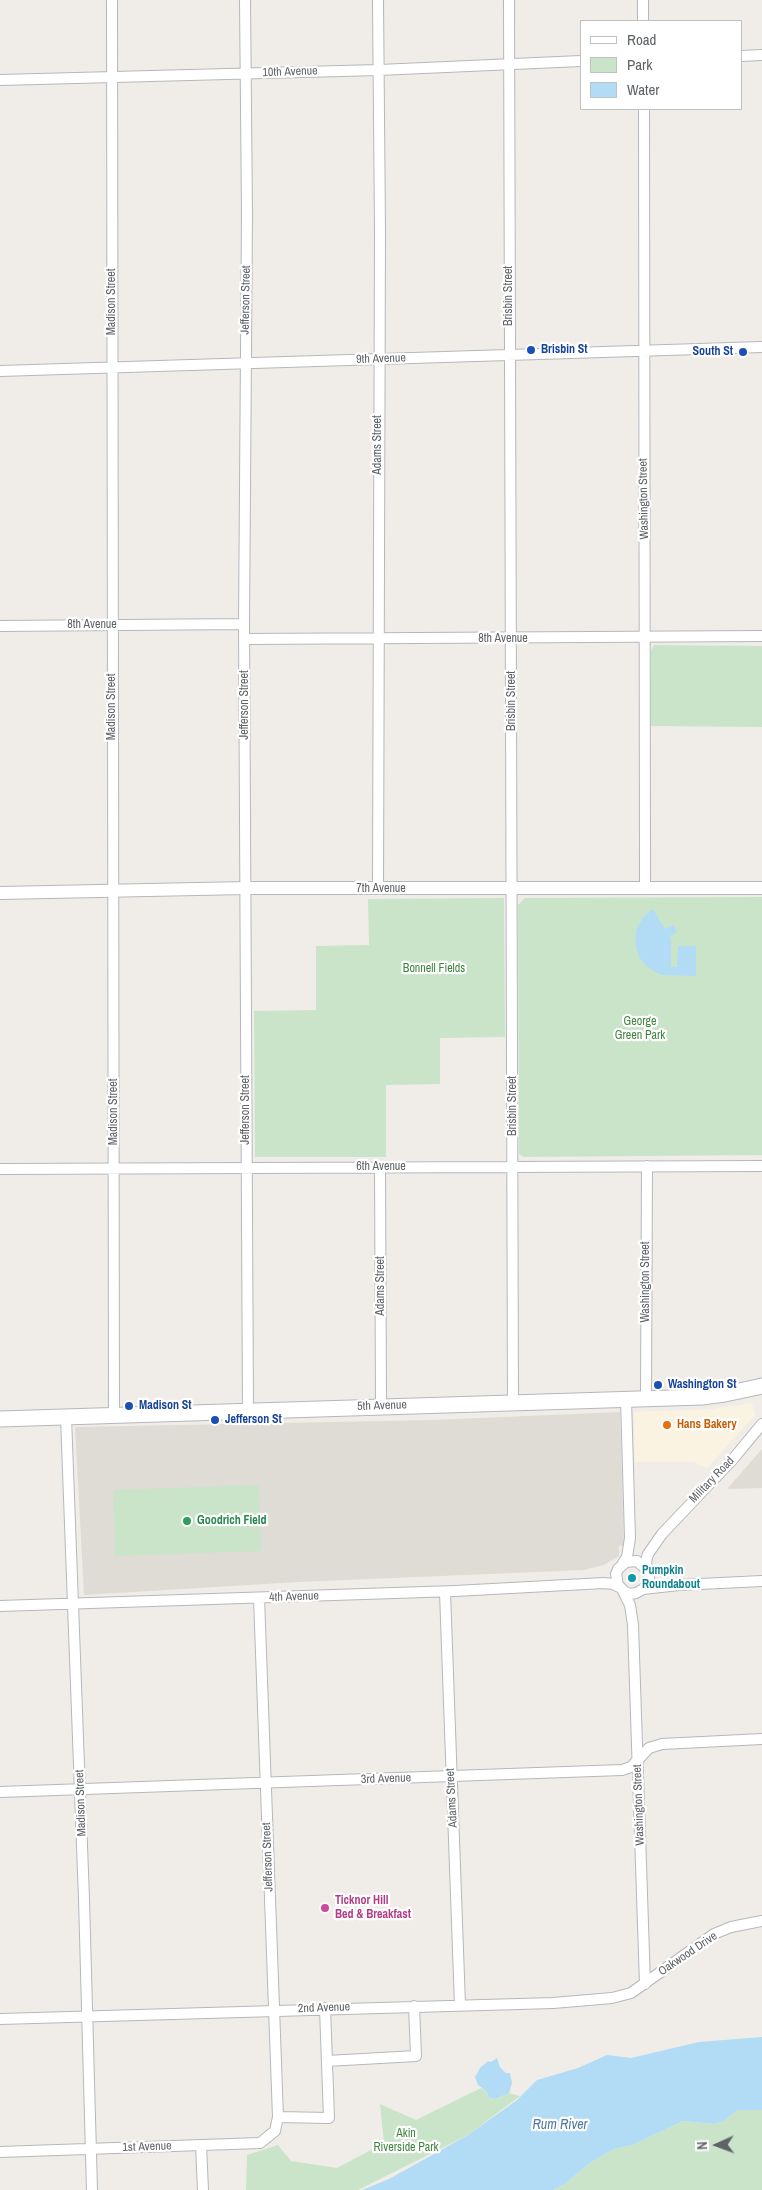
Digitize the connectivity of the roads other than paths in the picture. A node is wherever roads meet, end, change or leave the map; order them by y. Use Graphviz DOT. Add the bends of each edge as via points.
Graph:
graph roads {
  1 [pos="112,0"];
  2 [pos="245,0"];
  3 [pos="378,0"];
  4 [pos="509,0"];
  5 [pos="643,0"];
  6 [pos="643,20"];
  7 [pos="762,55"];
  8 [pos="742,56"];
  9 [pos="580,61"];
  10 [pos="509,64"];
  11 [pos="379,70"];
  12 [pos="246,74"];
  13 [pos="113,78"];
  14 [pos="0,80"];
  15 [pos="644,110"];
  16 [pos="762,347"];
  17 [pos="643,350"];
  18 [pos="510,355"];
  19 [pos="379,359"];
  20 [pos="246,363"];
  21 [pos="112,368"];
  22 [pos="0,371"];
  23 [pos="244,624"];
  24 [pos="112,625"];
  25 [pos="0,626"];
  26 [pos="762,636"];
  27 [pos="379,638"];
  28 [pos="646,638"];
  29 [pos="245,639"];
  30 [pos="511,639"];
  31 [pos="247,888"];
  32 [pos="645,888"];
  33 [pos="762,888"];
  34 [pos="378,889"];
  35 [pos="511,889"];
  36 [pos="114,890"];
  37 [pos="0,894"];
  38 [pos="513,1166"];
  39 [pos="647,1166"];
  40 [pos="762,1166"];
  41 [pos="380,1167"];
  42 [pos="114,1168"];
  43 [pos="246,1168"];
  44 [pos="0,1169"];
  45 [pos="762,1386"];
  46 [pos="646,1398"];
  47 [pos="626,1399"];
  48 [pos="513,1403"];
  49 [pos="381,1406"];
  50 [pos="248,1410"];
  51 [pos="114,1414"];
  52 [pos="66,1416"];
  53 [pos="0,1419"];
  54 [pos="762,1424"];
  55 [pos="662,1534"];
  56 [pos="625,1564"];
  57 [pos="648,1573"];
  58 [pos="762,1581"];
  59 [pos="588,1584"];
  60 [pos="679,1585"];
  61 [pos="621,1589"];
  62 [pos="642,1590"];
  63 [pos="445,1592"];
  64 [pos="259,1598"];
  65 [pos="73,1604"];
  66 [pos="0,1606"];
  67 [pos="633,1625"];
  68 [pos="762,1739"];
  69 [pos="638,1760"];
  70 [pos="451,1777"];
  71 [pos="265,1782"];
  72 [pos="80,1788"];
  73 [pos="0,1792"];
  74 [pos="762,1922"];
  75 [pos="645,1984"];
  76 [pos="460,2005"];
  77 [pos="414,2006"];
  78 [pos="325,2008"];
  79 [pos="275,2010"];
  80 [pos="87,2016"];
  81 [pos="0,2019"];
  82 [pos="327,2061"];
  83 [pos="278,2117"];
  84 [pos="201,2145"];
  85 [pos="91,2149"];
  86 [pos="0,2152"];
  87 [pos="92,2190"];
  88 [pos="203,2190"];
  1 -- 13 [label="street, Madison Street"];
  2 -- 12 [label="street, Jefferson Street"];
  3 -- 11 [label="street, Adams Street"];
  4 -- 10 [label="street, Brisbin Street"];
  5 -- 6 [label="street"];
  7 -- 8 [label="street"];
  9 -- 10 [label="street, 10th Avenue"];
  10 -- 11 [label="street, 10th Avenue"];
  10 -- 18 [label="street, Brisbin Street"];
  11 -- 12 [label="street, 10th Avenue"];
  11 -- 19 [label="street, Adams Street"];
  12 -- 13 [label="street, 10th Avenue"];
  12 -- 20 [label="street, Jefferson Street"];
  13 -- 14 [label="street, 10th Avenue"];
  13 -- 21 [label="street, Madison Street"];
  15 -- 17 [label="street, Washington Street"];
  16 -- 17 [label="street, 9th Avenue"];
  17 -- 18 [label="street, 9th Avenue"];
  17 -- 28 [label="street, Washington Street"];
  18 -- 19 [label="street, 9th Avenue"];
  18 -- 30 [label="street, Brisbin Street"];
  19 -- 20 [label="street, 9th Avenue"];
  19 -- 27 [label="street, Adams Street"];
  20 -- 21 [label="street, 9th Avenue"];
  20 -- 23 [label="street, Jefferson Street"];
  21 -- 22 [label="street, 9th Avenue"];
  21 -- 24 [label="street, Madison Street"];
  23 -- 24 [label="street, 8th Avenue"];
  23 -- 29 [label="street, Jefferson Street"];
  24 -- 25 [label="street, 8th Avenue"];
  24 -- 36 [label="street, Madison Street"];
  26 -- 28 [label="street, 8th Avenue"];
  27 -- 29 [label="street, 8th Avenue"];
  27 -- 30 [label="street, 8th Avenue"];
  27 -- 34 [label="street, Adams Street"];
  28 -- 30 [label="street, 8th Avenue"];
  28 -- 32 [label="street, Washington Street"];
  29 -- 31 [label="street, Jefferson Street"];
  30 -- 35 [label="street, Brisbin Street"];
  31 -- 34 [label="street, 7th Avenue"];
  31 -- 36 [label="street, 7th Avenue"];
  31 -- 43 [label="street, Jefferson Street"];
  32 -- 33 [label="street, 7th Avenue"];
  32 -- 35 [label="street, 7th Avenue"];
  34 -- 35 [label="street, 7th Avenue"];
  35 -- 38 [label="street, Brisbin Street"];
  36 -- 37 [label="street, 7th Avenue"];
  36 -- 42 [label="street, Madison Street"];
  38 -- 39 [label="street, 6th Avenue"];
  38 -- 41 [label="street, 6th Avenue"];
  38 -- 48 [label="street, Brisbin Street"];
  39 -- 40 [label="street, 6th Avenue"];
  39 -- 46 [label="street, Washington Street"];
  41 -- 43 [label="street, 6th Avenue"];
  41 -- 49 [label="street, Adams Street"];
  42 -- 43 [label="street, 6th Avenue"];
  42 -- 44 [label="street, 6th Avenue"];
  42 -- 51 [label="street, Madison Street"];
  43 -- 50 [label="street, Jefferson Street"];
  45 -- 46 [label="main road, 5th Avenue" via="725,1394"];
  46 -- 47 [label="main road, 5th Avenue"];
  47 -- 48 [label="main road, 5th Avenue"];
  47 -- 56 [label="street" via="630,1538"];
  48 -- 49 [label="main road, 5th Avenue"];
  49 -- 50 [label="main road, 5th Avenue"];
  50 -- 51 [label="main road, 5th Avenue"];
  51 -- 52 [label="main road, 5th Avenue"];
  52 -- 53 [label="main road, 5th Avenue"];
  52 -- 65 [label="street, Madison Street"];
  54 -- 55 [label="street, Military Road"];
  55 -- 56 [label="street, Military Road" via="654,1536 640,1554"];
  55 -- 57 [label="street, Military Road" via="648,1554"];
  56 -- 57 [label="street" via="642,1564"];
  56 -- 59 [label="street, 4th Avenue"];
  56 -- 61 [label="street" via="616,1580"];
  57 -- 60 [label="street"];
  57 -- 62 [label="street" via="648,1583"];
  58 -- 60 [label="street"];
  59 -- 61 [label="street, 4th Avenue" via="613,1584"];
  59 -- 63 [label="street, 4th Avenue"];
  60 -- 62 [label="street"];
  61 -- 62 [label="street" via="630,1594"];
  61 -- 67 [label="street, Washington Street" via="630,1604"];
  62 -- 67 [label="street, Washington Street"];
  63 -- 64 [label="street, 4th Avenue"];
  63 -- 70 [label="street, Adams Street"];
  64 -- 65 [label="street, 4th Avenue"];
  64 -- 71 [label="street, Jefferson Street"];
  65 -- 66 [label="street, 4th Avenue"];
  65 -- 72 [label="street, Madison Street"];
  67 -- 69 [label="street, Washington Street"];
  68 -- 69 [label="street, 3rd Avenue" via="662,1744 648,1748"];
  69 -- 70 [label="street, 3rd Avenue" via="622,1770"];
  69 -- 75 [label="street, Washington Street"];
  70 -- 71 [label="street, 3rd Avenue"];
  70 -- 76 [label="street, Adams Street"];
  71 -- 72 [label="street, 3rd Avenue"];
  71 -- 79 [label="street, Jefferson Street"];
  72 -- 73 [label="street, 3rd Avenue"];
  72 -- 80 [label="street, Madison Street"];
  74 -- 75 [label="street, Oakwood Drive" via="731,1927 714,1934"];
  75 -- 76 [label="street, 2nd Avenue" via="631,1993 612,1998"];
  76 -- 77 [label="street, 2nd Avenue"];
  77 -- 78 [label="street, 2nd Avenue"];
  77 -- 82 [label="street" via="416,2056"];
  78 -- 79 [label="street, 2nd Avenue"];
  78 -- 82 [label="street"];
  79 -- 80 [label="street, 2nd Avenue"];
  79 -- 83 [label="street, Jefferson Street"];
  80 -- 81 [label="street, 2nd Avenue"];
  80 -- 85 [label="street, Madison Street"];
  82 -- 83 [label="street" via="329,2118"];
  83 -- 84 [label="street, 1st Avenue" via="275,2131 260,2143"];
  84 -- 85 [label="street, 1st Avenue"];
  84 -- 88 [label="street"];
  85 -- 86 [label="street, 1st Avenue"];
  85 -- 87 [label="street, Madison Street"];
}
